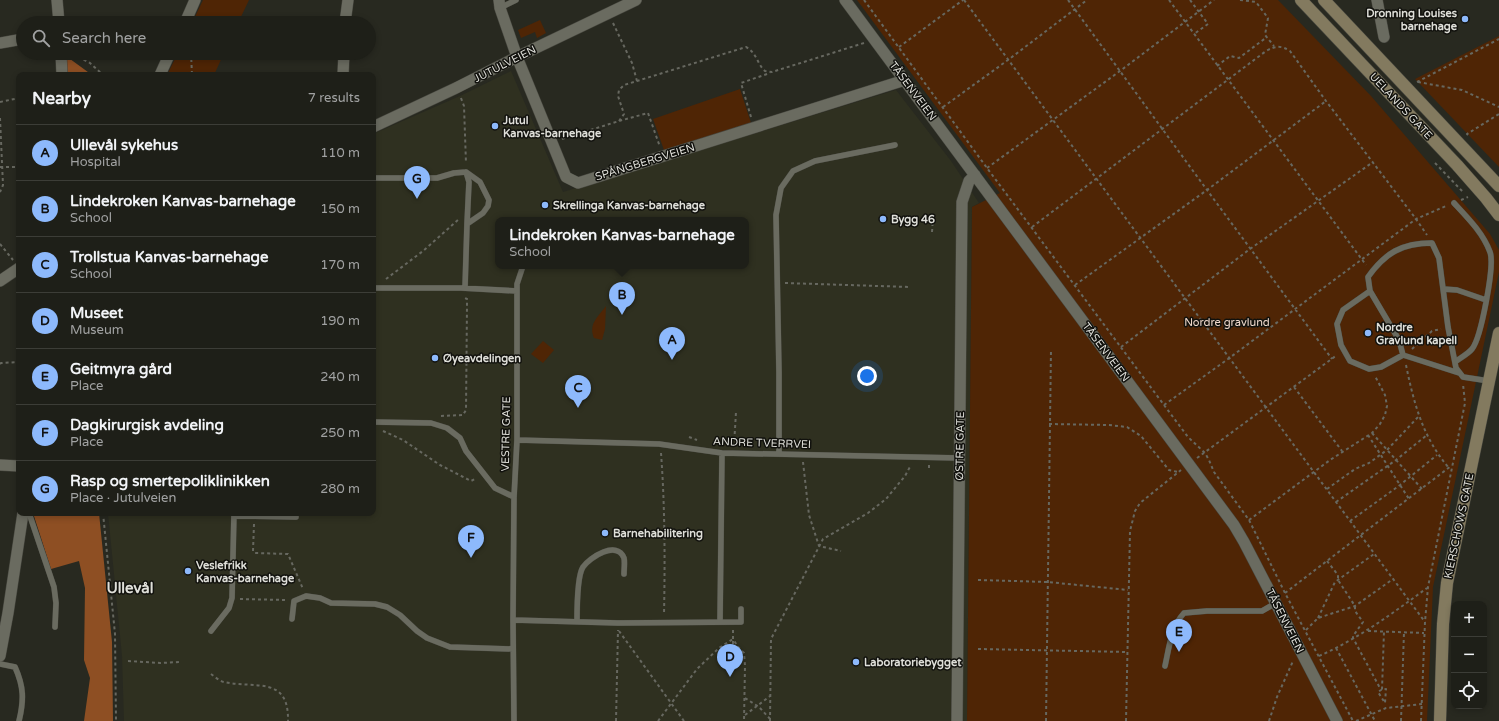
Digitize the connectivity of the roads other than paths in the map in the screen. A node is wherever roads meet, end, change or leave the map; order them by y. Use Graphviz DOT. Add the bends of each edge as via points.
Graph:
graph roads {
  1 [pos="57,0"];
  2 [pos="195,0"];
  3 [pos="348,0"];
  4 [pos="516,0"];
  5 [pos="636,0"];
  6 [pos="845,0"];
  7 [pos="1301,0"];
  8 [pos="1324,0"];
  9 [pos="1378,0"];
  10 [pos="500,4"];
  11 [pos="58,16"];
  12 [pos="188,16"];
  13 [pos="346,16"];
  14 [pos="1384,37"];
  15 [pos="16,40"];
  16 [pos="0,43"];
  17 [pos="517,57"];
  18 [pos="61,60"];
  19 [pos="167,60"];
  20 [pos="344,60"];
  21 [pos="62,72"];
  22 [pos="161,72"];
  23 [pos="343,72"];
  24 [pos="905,80"];
  25 [pos="376,126"];
  26 [pos="894,145"];
  27 [pos="466,172"];
  28 [pos="975,175"];
  29 [pos="376,178"];
  30 [pos="1499,186"];
  31 [pos="1454,203"];
  32 [pos="1499,215"];
  33 [pos="467,224"];
  34 [pos="16,265"];
  35 [pos="522,269"];
  36 [pos="0,281"];
  37 [pos="376,288"];
  38 [pos="465,288"];
  39 [pos="1443,289"];
  40 [pos="517,291"];
  41 [pos="1370,291"];
  42 [pos="1486,300"];
  43 [pos="1499,333"];
  44 [pos="1405,356"];
  45 [pos="1455,362"];
  46 [pos="1461,375"];
  47 [pos="1489,381"];
  48 [pos="376,422"];
  49 [pos="517,440"];
  50 [pos="722,453"];
  51 [pos="779,454"];
  52 [pos="959,458"];
  53 [pos="0,465"];
  54 [pos="16,466"];
  55 [pos="514,497"];
  56 [pos="22,516"];
  57 [pos="30,516"];
  58 [pos="234,516"];
  59 [pos="254,516"];
  60 [pos="296,517"];
  61 [pos="624,574"];
  62 [pos="1276,603"];
  63 [pos="741,609"];
  64 [pos="4,612"];
  65 [pos="292,619"];
  66 [pos="513,620"];
  67 [pos="577,622"];
  68 [pos="720,622"];
  69 [pos="55,627"];
  70 [pos="211,631"];
  71 [pos="513,649"];
  72 [pos="0,656"];
  73 [pos="0,664"];
  74 [pos="1165,666"];
  75 [pos="19,721"];
  76 [pos="514,721"];
  77 [pos="956,721"];
  78 [pos="1338,721"];
  79 [pos="1440,721"];
  1 -- 11 [label="street"];
  2 -- 12 [label="street"];
  3 -- 13 [label="street"];
  4 -- 10 [label="lane"];
  5 -- 17 [label="street, JUTULVEIEN"];
  6 -- 24 [label="street, TÅSENVEIEN"];
  7 -- 32 [label="main road, UELANDS GATE" via="1452,160"];
  8 -- 30 [label="main road, UELANDS GATE"];
  9 -- 14 [label="street"];
  10 -- 17 [label="street, SPÅNGBERGVEIEN"];
  15 -- 16 [label="street"];
  17 -- 24 [label="street, SPÅNGBERGVEIEN" via="566,177 578,183"];
  17 -- 25 [label="street, JUTULVEIEN"];
  18 -- 21 [label="street"];
  19 -- 22 [label="street"];
  20 -- 23 [label="street"];
  24 -- 28 [label="street, TÅSENVEIEN"];
  26 -- 51 [label="lane" via="815,161 793,171 781,188 776,215"];
  27 -- 29 [label="lane" via="437,178"];
  27 -- 33 [label="lane"];
  27 -- 33 [label="lane" via="480,182 489,200 483,213"];
  28 -- 52 [label="street, ØSTRE GATE" via="969,181 962,202"];
  28 -- 62 [label="street, TÅSENVEIEN" via="1218,502 1244,542"];
  31 -- 42 [label="lane" via="1471,221 1491,254"];
  33 -- 38 [label="lane"];
  34 -- 36 [label="street"];
  35 -- 40 [label="lane, VESTRE GATE"];
  37 -- 38 [label="lane"];
  38 -- 40 [label="lane"];
  39 -- 41 [label="lane" via="1439,258 1432,243 1419,243 1400,248 1378,263 1368,277"];
  39 -- 42 [label="lane" via="1458,290"];
  39 -- 45 [label="lane"];
  40 -- 49 [label="lane, VESTRE GATE"];
  41 -- 44 [label="lane" via="1399,340"];
  41 -- 44 [label="lane" via="1343,310 1338,324 1344,351 1350,361 1369,369 1381,367"];
  42 -- 45 [label="lane" via="1478,338 1472,349"];
  43 -- 47 [label="main road, KIERSCHOWS GATE"];
  44 -- 46 [label="lane"];
  45 -- 46 [label="lane"];
  46 -- 47 [label="lane"];
  47 -- 79 [label="main road, KIERSCHOWS GATE" via="1447,584"];
  48 -- 55 [label="lane" via="431,423 447,428 460,438 466,451 495,488"];
  49 -- 50 [label="lane, ANDRE TVERRVEI" via="659,444"];
  49 -- 55 [label="lane, VESTRE GATE"];
  50 -- 51 [label="lane, ANDRE TVERRVEI"];
  50 -- 68 [label="lane"];
  51 -- 52 [label="lane, ANDRE TVERRVEI"];
  52 -- 77 [label="street, ØSTRE GATE"];
  53 -- 54 [label="street"];
  55 -- 66 [label="lane, VESTRE GATE"];
  56 -- 64 [label="street"];
  57 -- 69 [label="lane" via="54,587"];
  58 -- 70 [label="lane" via="232,598 229,608"];
  59 -- 60 [label="lane"];
  61 -- 67 [label="lane" via="624,558 618,552 607,550 594,556 582,567"];
  62 -- 74 [label="lane" via="1262,611 1184,613 1178,619"];
  62 -- 78 [label="street, TÅSENVEIEN"];
  63 -- 68 [label="lane" via="742,622"];
  64 -- 72 [label="street"];
  65 -- 71 [label="lane" via="294,601 306,596 331,603 375,604 387,607 400,615 427,638 450,647"];
  66 -- 67 [label="lane"];
  66 -- 71 [label="lane, VESTRE GATE"];
  67 -- 68 [label="lane"];
  71 -- 76 [label="lane, VESTRE GATE"];
  73 -- 75 [label="lane" via="15,667 20,679 23,696"];
}
